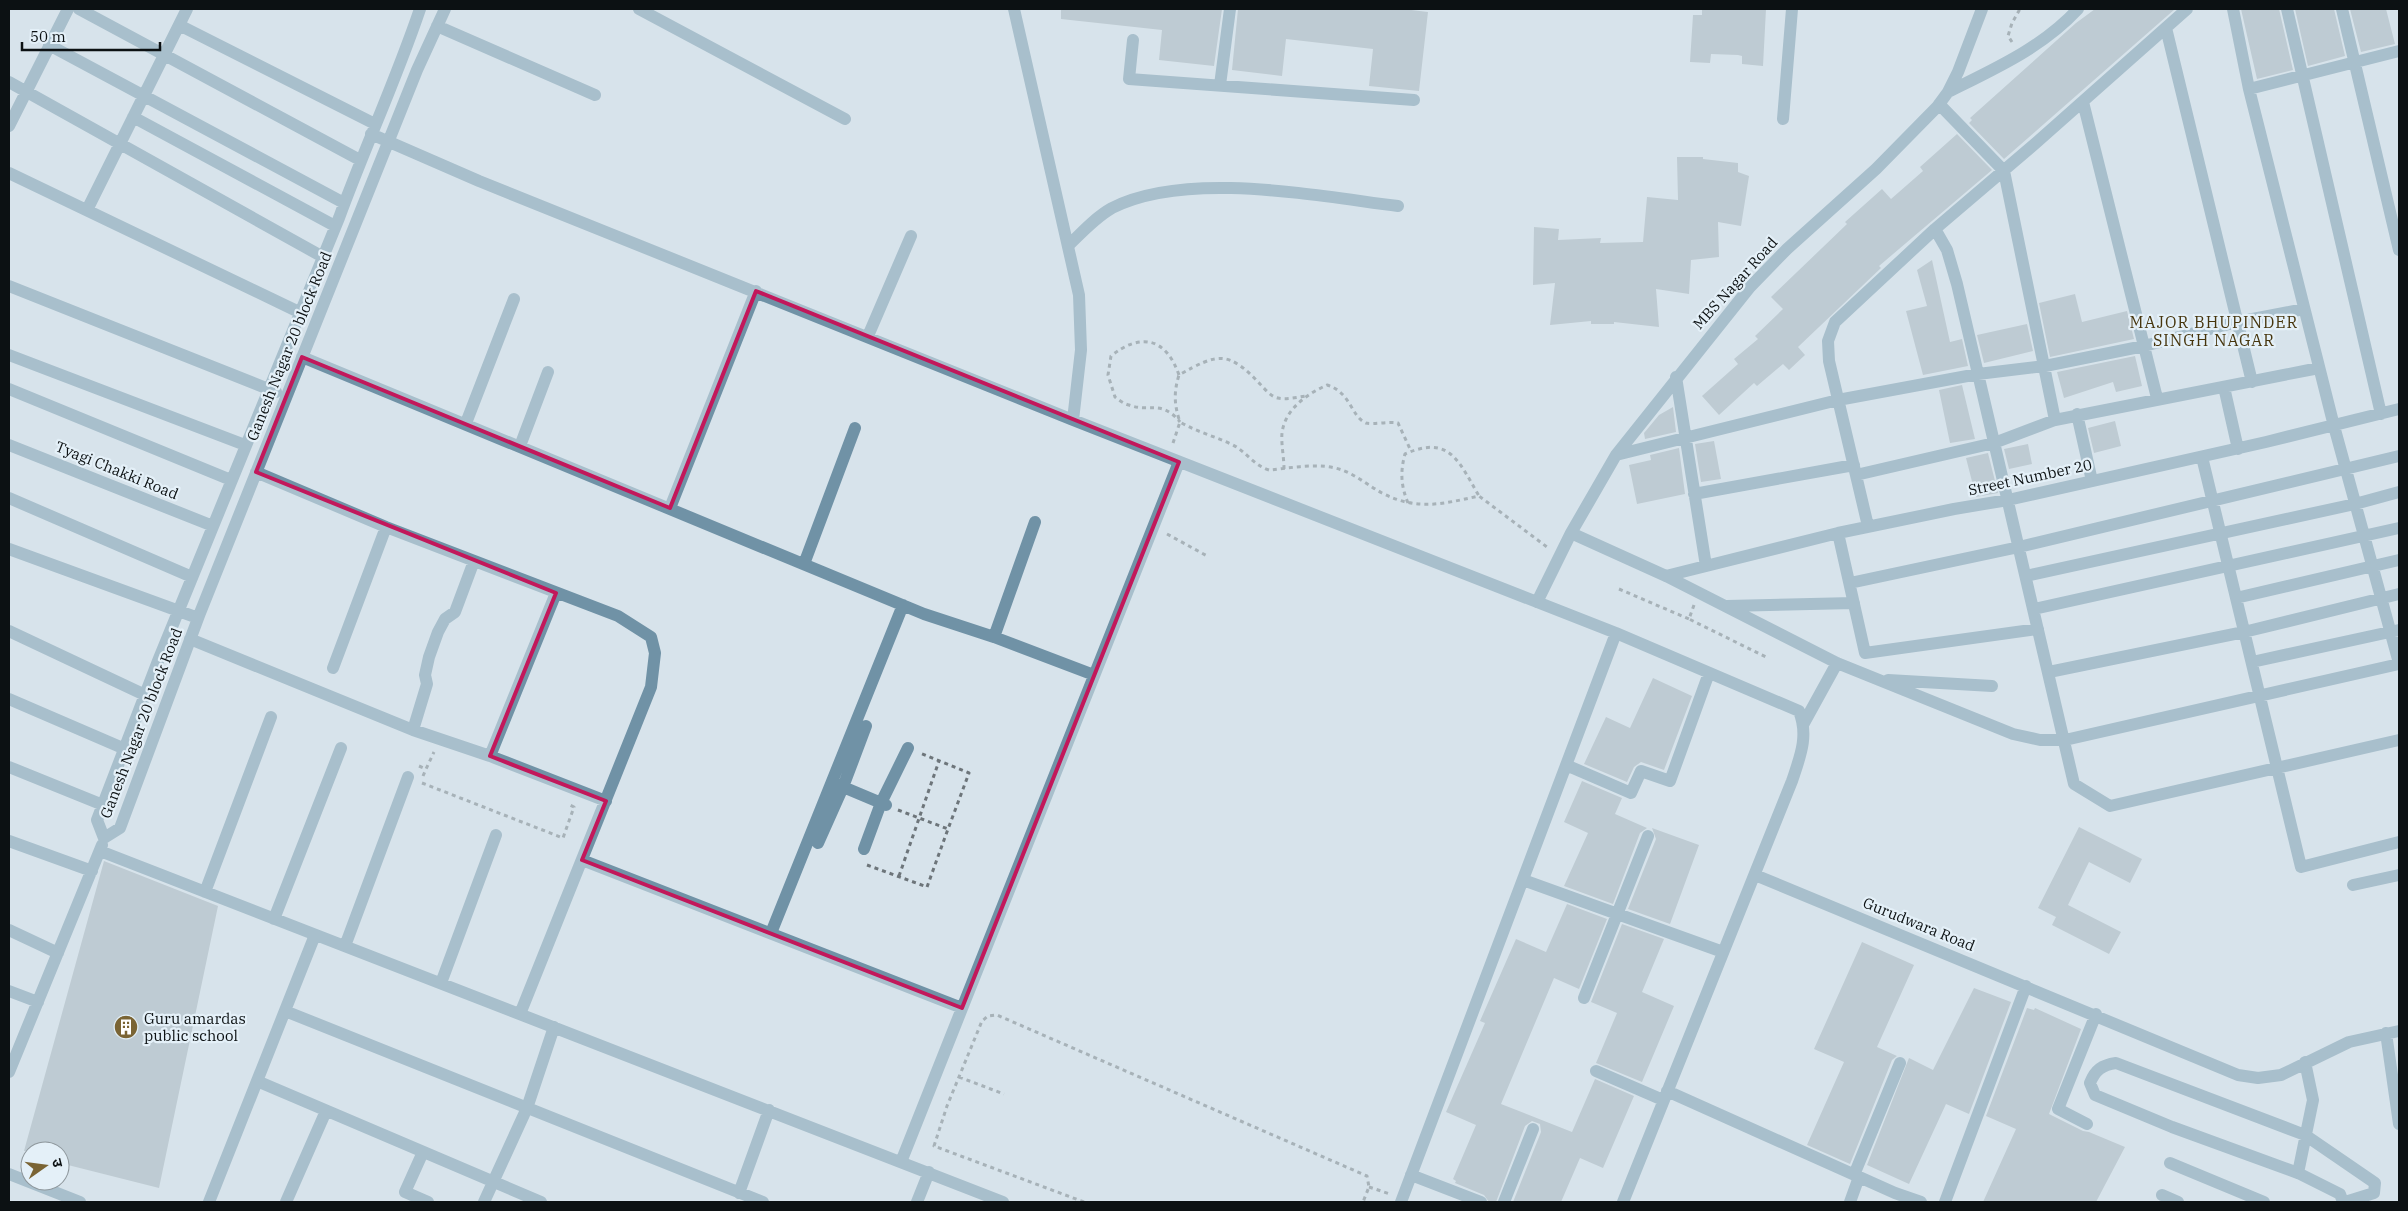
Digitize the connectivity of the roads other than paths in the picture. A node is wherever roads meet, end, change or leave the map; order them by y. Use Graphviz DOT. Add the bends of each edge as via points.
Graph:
graph roads {
  1 [pos="68,9"];
  2 [pos="79,9"];
  3 [pos="188,9"];
  4 [pos="420,9"];
  5 [pos="445,9"];
  6 [pos="639,9"];
  7 [pos="1014,9"];
  8 [pos="1230,9"];
  9 [pos="1792,9"];
  10 [pos="1982,9"];
  11 [pos="2078,9"];
  12 [pos="2187,9"];
  13 [pos="2233,9"];
  14 [pos="2287,9"];
  15 [pos="2342,9"];
  16 [pos="180,25"];
  17 [pos="437,26"];
  18 [pos="2166,28"];
  19 [pos="1133,40"];
  20 [pos="49,45"];
  21 [pos="2399,51"];
  22 [pos="164,55"];
  23 [pos="2355,62"];
  24 [pos="2302,76"];
  25 [pos="9,82"];
  26 [pos="1220,85"];
  27 [pos="2249,89"];
  28 [pos="26,92"];
  29 [pos="1948,92"];
  30 [pos="595,95"];
  31 [pos="144,96"];
  32 [pos="1414,100"];
  33 [pos="2083,102"];
  34 [pos="1939,104"];
  35 [pos="133,117"];
  36 [pos="845,119"];
  37 [pos="1783,119"];
  38 [pos="9,126"];
  39 [pos="373,129"];
  40 [pos="120,144"];
  41 [pos="388,144"];
  42 [pos="360,160"];
  43 [pos="2004,171"];
  44 [pos="9,173"];
  45 [pos="344,203"];
  46 [pos="1398,206"];
  47 [pos="87,210"];
  48 [pos="335,226"];
  49 [pos="1935,229"];
  50 [pos="911,236"];
  51 [pos="1069,245"];
  52 [pos="2399,250"];
  53 [pos="324,256"];
  54 [pos="9,286"];
  55 [pos="756,291"];
  56 [pos="514,300"];
  57 [pos="2304,309"];
  58 [pos="301,313"];
  59 [pos="2237,322"];
  60 [pos="868,336"];
  61 [pos="2144,346"];
  62 [pos="9,355"];
  63 [pos="302,357"];
  64 [pos="2045,366"];
  65 [pos="2319,368"];
  66 [pos="548,372"];
  67 [pos="1978,374"];
  68 [pos="1676,376"];
  69 [pos="2252,382"];
  70 [pos="2224,387"];
  71 [pos="9,389"];
  72 [pos="268,389"];
  73 [pos="287,396"];
  74 [pos="2157,398"];
  75 [pos="1838,400"];
  76 [pos="2399,409"];
  77 [pos="2077,414"];
  78 [pos="2381,414"];
  79 [pos="1073,420"];
  80 [pos="2055,420"];
  81 [pos="466,424"];
  82 [pos="2334,426"];
  83 [pos="855,428"];
  84 [pos="1685,438"];
  85 [pos="1994,443"];
  86 [pos="9,445"];
  87 [pos="245,445"];
  88 [pos="520,446"];
  89 [pos="2238,448"];
  90 [pos="1616,455"];
  91 [pos="2399,456"];
  92 [pos="2202,457"];
  93 [pos="1173,460"];
  94 [pos="1855,470"];
  95 [pos="2346,470"];
  96 [pos="256,472"];
  97 [pos="231,480"];
  98 [pos="2092,481"];
  99 [pos="2399,492"];
  100 [pos="1694,494"];
  101 [pos="9,498"];
  102 [pos="2008,500"];
  103 [pos="2212,501"];
  104 [pos="2355,504"];
  105 [pos="670,508"];
  106 [pos="1035,522"];
  107 [pos="213,526"];
  108 [pos="1868,526"];
  109 [pos="386,527"];
  110 [pos="2399,528"];
  111 [pos="1571,533"];
  112 [pos="1838,533"];
  113 [pos="2220,533"];
  114 [pos="2364,536"];
  115 [pos="2019,547"];
  116 [pos="9,550"];
  117 [pos="2399,560"];
  118 [pos="474,562"];
  119 [pos="804,564"];
  120 [pos="1706,566"];
  121 [pos="2229,566"];
  122 [pos="2372,566"];
  123 [pos="1666,576"];
  124 [pos="2026,576"];
  125 [pos="192,577"];
  126 [pos="1850,583"];
  127 [pos="556,593"];
  128 [pos="2399,594"];
  129 [pos="2236,598"];
  130 [pos="2381,598"];
  131 [pos="1537,602"];
  132 [pos="1854,603"];
  133 [pos="903,605"];
  134 [pos="1725,606"];
  135 [pos="2034,609"];
  136 [pos="178,611"];
  137 [pos="198,618"];
  138 [pos="2038,629"];
  139 [pos="9,631"];
  140 [pos="2395,631"];
  141 [pos="2244,632"];
  142 [pos="1616,633"];
  143 [pos="994,637"];
  144 [pos="190,639"];
  145 [pos="1837,662"];
  146 [pos="2252,662"];
  147 [pos="2399,663"];
  148 [pos="333,668"];
  149 [pos="1709,672"];
  150 [pos="2048,672"];
  151 [pos="1094,675"];
  152 [pos="1878,680"];
  153 [pos="1992,686"];
  154 [pos="145,695"];
  155 [pos="2260,695"];
  156 [pos="9,699"];
  157 [pos="271,717"];
  158 [pos="1804,724"];
  159 [pos="866,726"];
  160 [pos="413,730"];
  161 [pos="2065,740"];
  162 [pos="2399,740"];
  163 [pos="341,748"];
  164 [pos="125,749"];
  165 [pos="912,750"];
  166 [pos="490,756"];
  167 [pos="1566,765"];
  168 [pos="9,767"];
  169 [pos="2277,768"];
  170 [pos="408,777"];
  171 [pos="837,784"];
  172 [pos="606,801"];
  173 [pos="884,804"];
  174 [pos="104,805"];
  175 [pos="496,835"];
  176 [pos="1648,836"];
  177 [pos="104,838"];
  178 [pos="9,841"];
  179 [pos="2399,842"];
  180 [pos="818,843"];
  181 [pos="100,851"];
  182 [pos="867,853"];
  183 [pos="582,860"];
  184 [pos="92,871"];
  185 [pos="1754,875"];
  186 [pos="2399,875"];
  187 [pos="1523,880"];
  188 [pos="2353,885"];
  189 [pos="205,892"];
  190 [pos="1617,914"];
  191 [pos="274,919"];
  192 [pos="9,930"];
  193 [pos="771,933"];
  194 [pos="315,935"];
  195 [pos="346,946"];
  196 [pos="1723,952"];
  197 [pos="58,953"];
  198 [pos="441,984"];
  199 [pos="2026,986"];
  200 [pos="9,990"];
  201 [pos="1584,998"];
  202 [pos="38,1002"];
  203 [pos="962,1008"];
  204 [pos="285,1011"];
  205 [pos="520,1014"];
  206 [pos="2096,1014"];
  207 [pos="554,1027"];
  208 [pos="2399,1031"];
  209 [pos="2386,1033"];
  210 [pos="12,1057"];
  211 [pos="2305,1062"];
  212 [pos="1900,1063"];
  213 [pos="1596,1071"];
  214 [pos="9,1072"];
  215 [pos="257,1081"];
  216 [pos="1665,1096"];
  217 [pos="527,1108"];
  218 [pos="768,1110"];
  219 [pos="326,1111"];
  220 [pos="2087,1124"];
  221 [pos="2399,1124"];
  222 [pos="1533,1129"];
  223 [pos="2305,1135"];
  224 [pos="423,1152"];
  225 [pos="901,1162"];
  226 [pos="2170,1163"];
  227 [pos="929,1172"];
  228 [pos="2298,1173"];
  229 [pos="9,1174"];
  230 [pos="1411,1175"];
  231 [pos="1857,1176"];
  232 [pos="492,1182"];
  233 [pos="739,1193"];
  234 [pos="2162,1195"];
  235 [pos="1402,1200"];
  236 [pos="80,1202"];
  237 [pos="209,1202"];
  238 [pos="286,1202"];
  239 [pos="428,1202"];
  240 [pos="484,1202"];
  241 [pos="541,1202"];
  242 [pos="763,1202"];
  243 [pos="917,1202"];
  244 [pos="1003,1202"];
  245 [pos="1481,1202"];
  246 [pos="1504,1202"];
  247 [pos="1623,1202"];
  248 [pos="1850,1202"];
  249 [pos="1921,1202"];
  250 [pos="1945,1202"];
  251 [pos="2178,1202"];
  252 [pos="2264,1202"];
  253 [pos="2344,1202"];
  1 -- 20 [label="street"];
  2 -- 22 [label="street"];
  3 -- 16 [label="street"];
  4 -- 39 [label="street, Ganesh Nagar 20 block Road"];
  5 -- 17 [label="street, Ganesh Nagar 20 block Road"];
  6 -- 36 [label="street"];
  7 -- 51 [label="street"];
  8 -- 26 [label="street"];
  9 -- 37 [label="street"];
  10 -- 29 [label="street, MBS Nagar Road"];
  11 -- 29 [label="street" via="2022,54"];
  12 -- 18 [label="street"];
  13 -- 27 [label="street"];
  14 -- 24 [label="street"];
  15 -- 23 [label="street"];
  16 -- 22 [label="street"];
  16 -- 39 [label="street"];
  17 -- 30 [label="street"];
  17 -- 41 [label="street, Ganesh Nagar 20 block Road"];
  18 -- 33 [label="street"];
  18 -- 59 [label="street"];
  19 -- 26 [label="street" via="1130,79"];
  20 -- 28 [label="street"];
  20 -- 31 [label="street"];
  21 -- 23 [label="street"];
  22 -- 31 [label="street"];
  22 -- 42 [label="street"];
  23 -- 24 [label="street"];
  23 -- 52 [label="street"];
  24 -- 27 [label="street"];
  24 -- 78 [label="street"];
  25 -- 28 [label="street"];
  26 -- 32 [label="street"];
  27 -- 57 [label="street"];
  28 -- 38 [label="street"];
  28 -- 40 [label="street"];
  29 -- 34 [label="street, MBS Nagar Road"];
  31 -- 35 [label="street"];
  31 -- 45 [label="street"];
  33 -- 43 [label="street"];
  33 -- 61 [label="street"];
  34 -- 43 [label="street"];
  34 -- 68 [label="street, MBS Nagar Road" via="1876,169 1750,286"];
  35 -- 40 [label="street"];
  35 -- 48 [label="street"];
  39 -- 41 [label="street"];
  39 -- 42 [label="street, Ganesh Nagar 20 block Road"];
  40 -- 47 [label="street"];
  40 -- 53 [label="street"];
  41 -- 55 [label="street"];
  41 -- 63 [label="street, Ganesh Nagar 20 block Road"];
  42 -- 45 [label="street, Ganesh Nagar 20 block Road"];
  43 -- 49 [label="street"];
  43 -- 64 [label="street"];
  44 -- 47 [label="street"];
  45 -- 48 [label="street, Ganesh Nagar 20 block Road"];
  46 -- 51 [label="street" via="1241,188 1199,189 1150,195 1110,209"];
  47 -- 58 [label="street"];
  48 -- 53 [label="street, Ganesh Nagar 20 block Road"];
  49 -- 67 [label="street" via="1947,250"];
  49 -- 75 [label="street" via="1835,322 1828,340"];
  50 -- 60 [label="street"];
  51 -- 79 [label="street" via="1079,295 1081,326"];
  53 -- 58 [label="street, Ganesh Nagar 20 block Road"];
  54 -- 72 [label="street"];
  55 -- 60 [label="street"];
  55 -- 105 [label="street"];
  56 -- 81 [label="street"];
  57 -- 59 [label="street"];
  57 -- 65 [label="street"];
  58 -- 72 [label="street, Ganesh Nagar 20 block Road"];
  59 -- 61 [label="street"];
  59 -- 69 [label="street"];
  60 -- 79 [label="street"];
  61 -- 64 [label="street"];
  61 -- 74 [label="street"];
  62 -- 87 [label="street"];
  63 -- 73 [label="street, Ganesh Nagar 20 block Road"];
  63 -- 81 [label="street"];
  64 -- 67 [label="street"];
  64 -- 80 [label="street"];
  65 -- 69 [label="street"];
  65 -- 82 [label="street"];
  66 -- 88 [label="street"];
  67 -- 75 [label="street"];
  67 -- 85 [label="street"];
  68 -- 84 [label="street"];
  68 -- 90 [label="street, MBS Nagar Road"];
  69 -- 70 [label="street"];
  70 -- 74 [label="street"];
  70 -- 89 [label="street"];
  71 -- 97 [label="street"];
  72 -- 73 [label="street"];
  72 -- 87 [label="street, Ganesh Nagar 20 block Road"];
  73 -- 96 [label="street, Ganesh Nagar 20 block Road"];
  74 -- 77 [label="street"];
  75 -- 84 [label="street"];
  75 -- 94 [label="street"];
  76 -- 78 [label="street, Street Number 20"];
  77 -- 80 [label="street"];
  77 -- 98 [label="street"];
  78 -- 82 [label="street, Street Number 20"];
  79 -- 93 [label="street"];
  80 -- 85 [label="street"];
  81 -- 88 [label="street"];
  82 -- 89 [label="street, Street Number 20"];
  82 -- 95 [label="street"];
  83 -- 119 [label="street"];
  84 -- 90 [label="street"];
  84 -- 100 [label="street"];
  85 -- 94 [label="street"];
  85 -- 102 [label="street"];
  86 -- 107 [label="street, Tyagi Chakki Road"];
  87 -- 97 [label="street, Ganesh Nagar 20 block Road"];
  88 -- 105 [label="street"];
  89 -- 92 [label="street, Street Number 20"];
  90 -- 111 [label="street, MBS Nagar Road"];
  91 -- 95 [label="street"];
  92 -- 98 [label="street, Street Number 20"];
  92 -- 103 [label="street"];
  93 -- 131 [label="street"];
  93 -- 151 [label="street" via="1153,527"];
  94 -- 100 [label="street"];
  94 -- 108 [label="street"];
  95 -- 103 [label="street"];
  95 -- 104 [label="street"];
  96 -- 109 [label="street"];
  96 -- 137 [label="street, Ganesh Nagar 20 block Road"];
  97 -- 107 [label="street, Ganesh Nagar 20 block Road"];
  98 -- 102 [label="street, Street Number 20"];
  99 -- 104 [label="street"];
  100 -- 120 [label="street"];
  101 -- 125 [label="street"];
  102 -- 108 [label="street, Street Number 20"];
  102 -- 115 [label="street"];
  103 -- 113 [label="street"];
  103 -- 115 [label="street"];
  104 -- 113 [label="street"];
  104 -- 114 [label="street"];
  105 -- 119 [label="street"];
  106 -- 143 [label="street"];
  107 -- 125 [label="street, Ganesh Nagar 20 block Road"];
  108 -- 112 [label="street, Street Number 20"];
  109 -- 118 [label="street"];
  109 -- 148 [label="street"];
  110 -- 114 [label="street"];
  111 -- 123 [label="street"];
  111 -- 131 [label="street, MBS Nagar Road"];
  112 -- 120 [label="street, Street Number 20"];
  112 -- 126 [label="street"];
  113 -- 121 [label="street"];
  113 -- 124 [label="street"];
  114 -- 121 [label="street"];
  114 -- 122 [label="street"];
  115 -- 124 [label="street"];
  115 -- 126 [label="street"];
  116 -- 136 [label="street"];
  117 -- 122 [label="street"];
  118 -- 127 [label="street"];
  118 -- 160 [label="street" via="455,612 445,619 438,632 429,657 425,675 427,684"];
  119 -- 133 [label="street"];
  120 -- 123 [label="street, Street Number 20"];
  121 -- 129 [label="street"];
  121 -- 135 [label="street"];
  122 -- 129 [label="street"];
  122 -- 130 [label="street"];
  123 -- 134 [label="street"];
  124 -- 135 [label="street"];
  125 -- 136 [label="street, Ganesh Nagar 20 block Road"];
  126 -- 132 [label="street"];
  127 -- 166 [label="street"];
  127 -- 172 [label="street" via="618,616 651,637 655,653 651,687"];
  128 -- 130 [label="street"];
  129 -- 141 [label="street"];
  130 -- 140 [label="street"];
  130 -- 141 [label="street"];
  131 -- 142 [label="street"];
  132 -- 134 [label="street"];
  132 -- 138 [label="street" via="1865,653"];
  133 -- 143 [label="street"];
  133 -- 171 [label="street"];
  134 -- 145 [label="street"];
  135 -- 138 [label="street"];
  136 -- 137 [label="street"];
  136 -- 154 [label="street, Ganesh Nagar 20 block Road"];
  137 -- 144 [label="street, Ganesh Nagar 20 block Road"];
  138 -- 150 [label="street"];
  139 -- 154 [label="street"];
  140 -- 146 [label="street"];
  140 -- 147 [label="street"];
  141 -- 146 [label="street"];
  141 -- 150 [label="street"];
  142 -- 149 [label="street"];
  142 -- 167 [label="street"];
  143 -- 151 [label="street"];
  144 -- 160 [label="street"];
  144 -- 177 [label="street, Ganesh Nagar 20 block Road" via="120,828"];
  145 -- 152 [label="street"];
  145 -- 158 [label="street"];
  146 -- 155 [label="street"];
  147 -- 155 [label="street"];
  149 -- 158 [label="street" via="1799,711"];
  149 -- 167 [label="street" via="1670,781 1641,770 1631,793"];
  150 -- 161 [label="street"];
  151 -- 203 [label="street"];
  152 -- 153 [label="street"];
  152 -- 161 [label="street" via="2013,734 2040,740"];
  154 -- 164 [label="street, Ganesh Nagar 20 block Road"];
  155 -- 161 [label="street"];
  155 -- 169 [label="street"];
  156 -- 164 [label="street"];
  157 -- 189 [label="street"];
  158 -- 185 [label="street" via="1801,754"];
  159 -- 171 [label="street"];
  160 -- 166 [label="street"];
  161 -- 169 [label="street" via="2074,784 2110,806"];
  162 -- 169 [label="street"];
  163 -- 191 [label="street"];
  164 -- 174 [label="street, Ganesh Nagar 20 block Road"];
  165 -- 173 [label="street"];
  166 -- 172 [label="street"];
  167 -- 187 [label="street"];
  168 -- 174 [label="street"];
  169 -- 179 [label="street" via="2301,867"];
  170 -- 195 [label="street"];
  171 -- 173 [label="street"];
  171 -- 180 [label="street"];
  171 -- 193 [label="street"];
  172 -- 183 [label="street"];
  173 -- 182 [label="street"];
  174 -- 177 [label="street, Ganesh Nagar 20 block Road" via="97,820"];
  175 -- 198 [label="street"];
  176 -- 190 [label="street"];
  177 -- 181 [label="street"];
  178 -- 184 [label="street"];
  181 -- 184 [label="street"];
  181 -- 189 [label="street"];
  183 -- 193 [label="street"];
  183 -- 205 [label="street"];
  184 -- 197 [label="street"];
  185 -- 196 [label="street"];
  185 -- 199 [label="street, Gurudwara Road"];
  186 -- 188 [label="street"];
  187 -- 190 [label="street"];
  187 -- 230 [label="street"];
  189 -- 191 [label="street"];
  190 -- 196 [label="street"];
  190 -- 201 [label="street"];
  191 -- 194 [label="street"];
  192 -- 197 [label="street"];
  193 -- 203 [label="street"];
  194 -- 195 [label="street"];
  194 -- 204 [label="street"];
  195 -- 198 [label="street"];
  196 -- 216 [label="street"];
  197 -- 202 [label="street"];
  198 -- 205 [label="street"];
  199 -- 206 [label="street, Gurudwara Road"];
  199 -- 250 [label="street"];
  200 -- 202 [label="street"];
  202 -- 210 [label="street"];
  203 -- 225 [label="street"];
  204 -- 215 [label="street"];
  204 -- 217 [label="street"];
  205 -- 207 [label="street"];
  206 -- 211 [label="street, Gurudwara Road" via="2238,1074 2258,1078 2281,1075"];
  206 -- 220 [label="street" via="2058,1109"];
  207 -- 217 [label="street"];
  207 -- 218 [label="street"];
  208 -- 209 [label="street, Gurudwara Road"];
  209 -- 211 [label="street, Gurudwara Road" via="2349,1042"];
  209 -- 221 [label="street"];
  210 -- 214 [label="street"];
  211 -- 223 [label="street" via="2313,1100"];
  212 -- 231 [label="street"];
  213 -- 216 [label="street"];
  215 -- 219 [label="street"];
  215 -- 237 [label="street"];
  216 -- 231 [label="street"];
  216 -- 247 [label="street"];
  217 -- 232 [label="street"];
  217 -- 233 [label="street"];
  218 -- 225 [label="street"];
  218 -- 233 [label="street"];
  219 -- 224 [label="street"];
  219 -- 238 [label="street"];
  222 -- 246 [label="street"];
  223 -- 228 [label="street"];
  223 -- 228 [label="street" via="2116,1063 2094,1072 2090,1083 2095,1096 2172,1128"];
  223 -- 253 [label="street" via="2375,1183 2374,1193"];
  224 -- 232 [label="street"];
  224 -- 239 [label="street" via="405,1192"];
  225 -- 227 [label="street"];
  226 -- 252 [label="street"];
  227 -- 243 [label="street"];
  227 -- 244 [label="street"];
  228 -- 253 [label="street" via="2340,1194"];
  229 -- 236 [label="street"];
  230 -- 235 [label="street"];
  230 -- 245 [label="street"];
  231 -- 248 [label="street"];
  231 -- 249 [label="street"];
  232 -- 240 [label="street"];
  232 -- 241 [label="street"];
  233 -- 242 [label="street"];
  234 -- 251 [label="street"];
}
